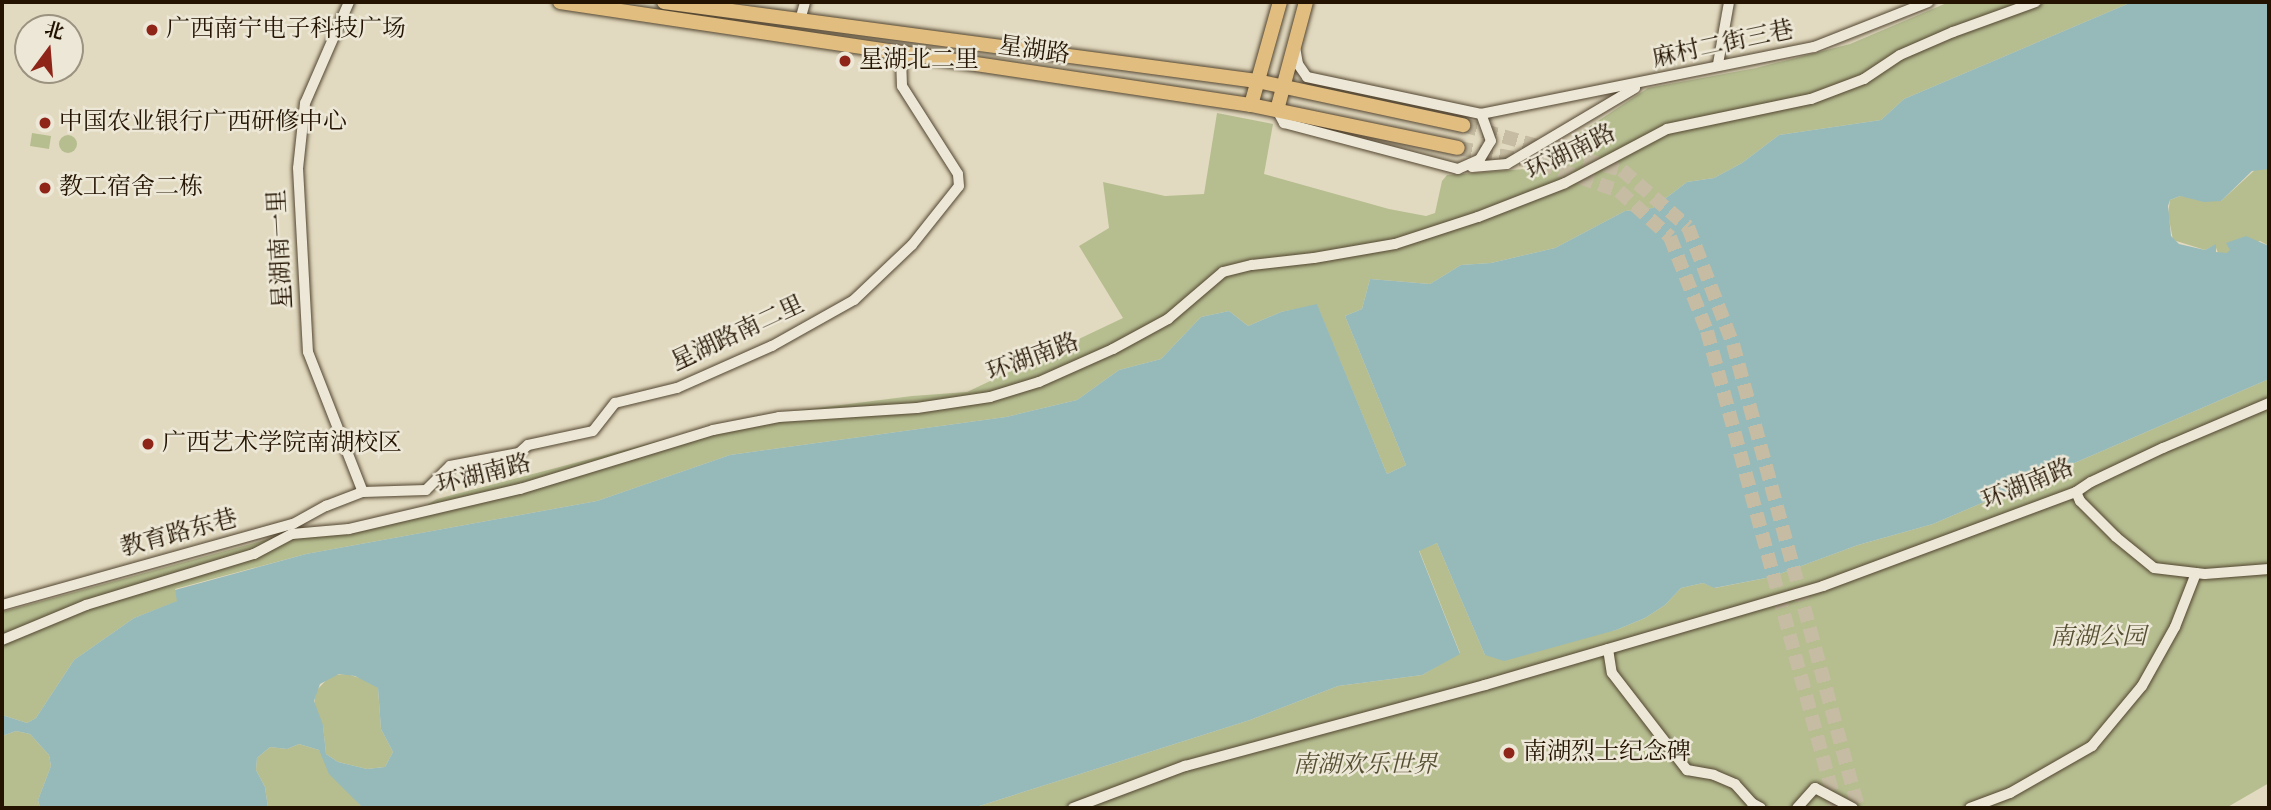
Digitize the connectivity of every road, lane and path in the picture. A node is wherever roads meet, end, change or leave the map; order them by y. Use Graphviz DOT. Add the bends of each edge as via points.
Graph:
graph roads {
  1 [pos="349,2"];
  2 [pos="561,2"];
  3 [pos="664,2"];
  4 [pos="805,2"];
  5 [pos="1280,2"];
  6 [pos="1306,2"];
  7 [pos="1729,2"];
  8 [pos="1928,2"];
  9 [pos="2036,2"];
  10 [pos="800,20"];
  11 [pos="1295,43"];
  12 [pos="901,54"];
  13 [pos="1718,64"];
  14 [pos="1257,81"];
  15 [pos="1643,83"];
  16 [pos="1282,87"];
  17 [pos="1251,105"];
  18 [pos="1277,110"];
  19 [pos="1482,114"];
  20 [pos="1463,125"];
  21 [pos="1458,148"];
  22 [pos="1458,169"];
  23 [pos="2269,403"];
  24 [pos="363,492"];
  25 [pos="2077,492"];
  26 [pos="2269,569"];
  27 [pos="2196,573"];
  28 [pos="2,605"];
  29 [pos="2,640"];
  30 [pos="1608,649"];
  31 [pos="1073,808"];
  32 [pos="1761,808"];
  33 [pos="1797,808"];
  34 [pos="1853,808"];
  35 [pos="1970,808"];
  1 -- 24 [label="street, 星湖南一里" via="305,103 298,168 308,352"];
  2 -- 12 [label="main road, 星湖路"];
  3 -- 10 [label="main road, 星湖路"];
  4 -- 10 [label="street"];
  5 -- 14 [label="main road"];
  6 -- 11 [label="main road"];
  7 -- 13 [label="street"];
  8 -- 13 [label="street, 麻村二街三巷" via="1814,47"];
  9 -- 29 [label="street, 环湖南路" via="1900,55 1864,79 1811,99 1667,129 1565,183 1395,244 1223,272 1168,319 1039,382 990,397 917,408 779,417 713,430 520,489 349,529 292,534 254,554 86,605"];
  10 -- 14 [label="main road, 星湖路"];
  11 -- 16 [label="main road"];
  11 -- 19 [label="street" via="1298,64 1307,77"];
  12 -- 17 [label="main road, 星湖路"];
  12 -- 24 [label="street, 星湖路南二里" via="902,86 958,174 959,186 912,245 854,300 772,346 677,387 615,403 593,431 528,445 519,453 450,466 426,490"];
  13 -- 15 [label="street, 麻村二街三巷"];
  14 -- 16 [label="main road, 星湖路"];
  14 -- 17 [label="main road"];
  15 -- 19 [label="street"];
  15 -- 22 [label="street" via="1507,164"];
  16 -- 18 [label="main road"];
  16 -- 20 [label="main road, 星湖路"];
  17 -- 18 [label="main road, 星湖路"];
  18 -- 21 [label="main road, 星湖路"];
  18 -- 22 [label="street" via="1284,123"];
  19 -- 22 [label="street" via="1491,141 1480,159"];
  23 -- 25 [label="street, 环湖南路" via="2163,448"];
  24 -- 28 [label="street, 教育路东巷" via="293,524"];
  25 -- 27 [label="street" via="2080,501 2116,537 2154,568"];
  25 -- 30 [label="street, 环湖南路" via="1823,586"];
  26 -- 27 [label="street"];
  27 -- 35 [label="street" via="2175,627 2142,686 2092,746 2010,793"];
  30 -- 31 [label="street, 环湖南路" via="1185,766"];
  30 -- 32 [label="street" via="1612,673 1687,770 1735,784"];
  33 -- 34 [label="street" via="1815,788"];
}
